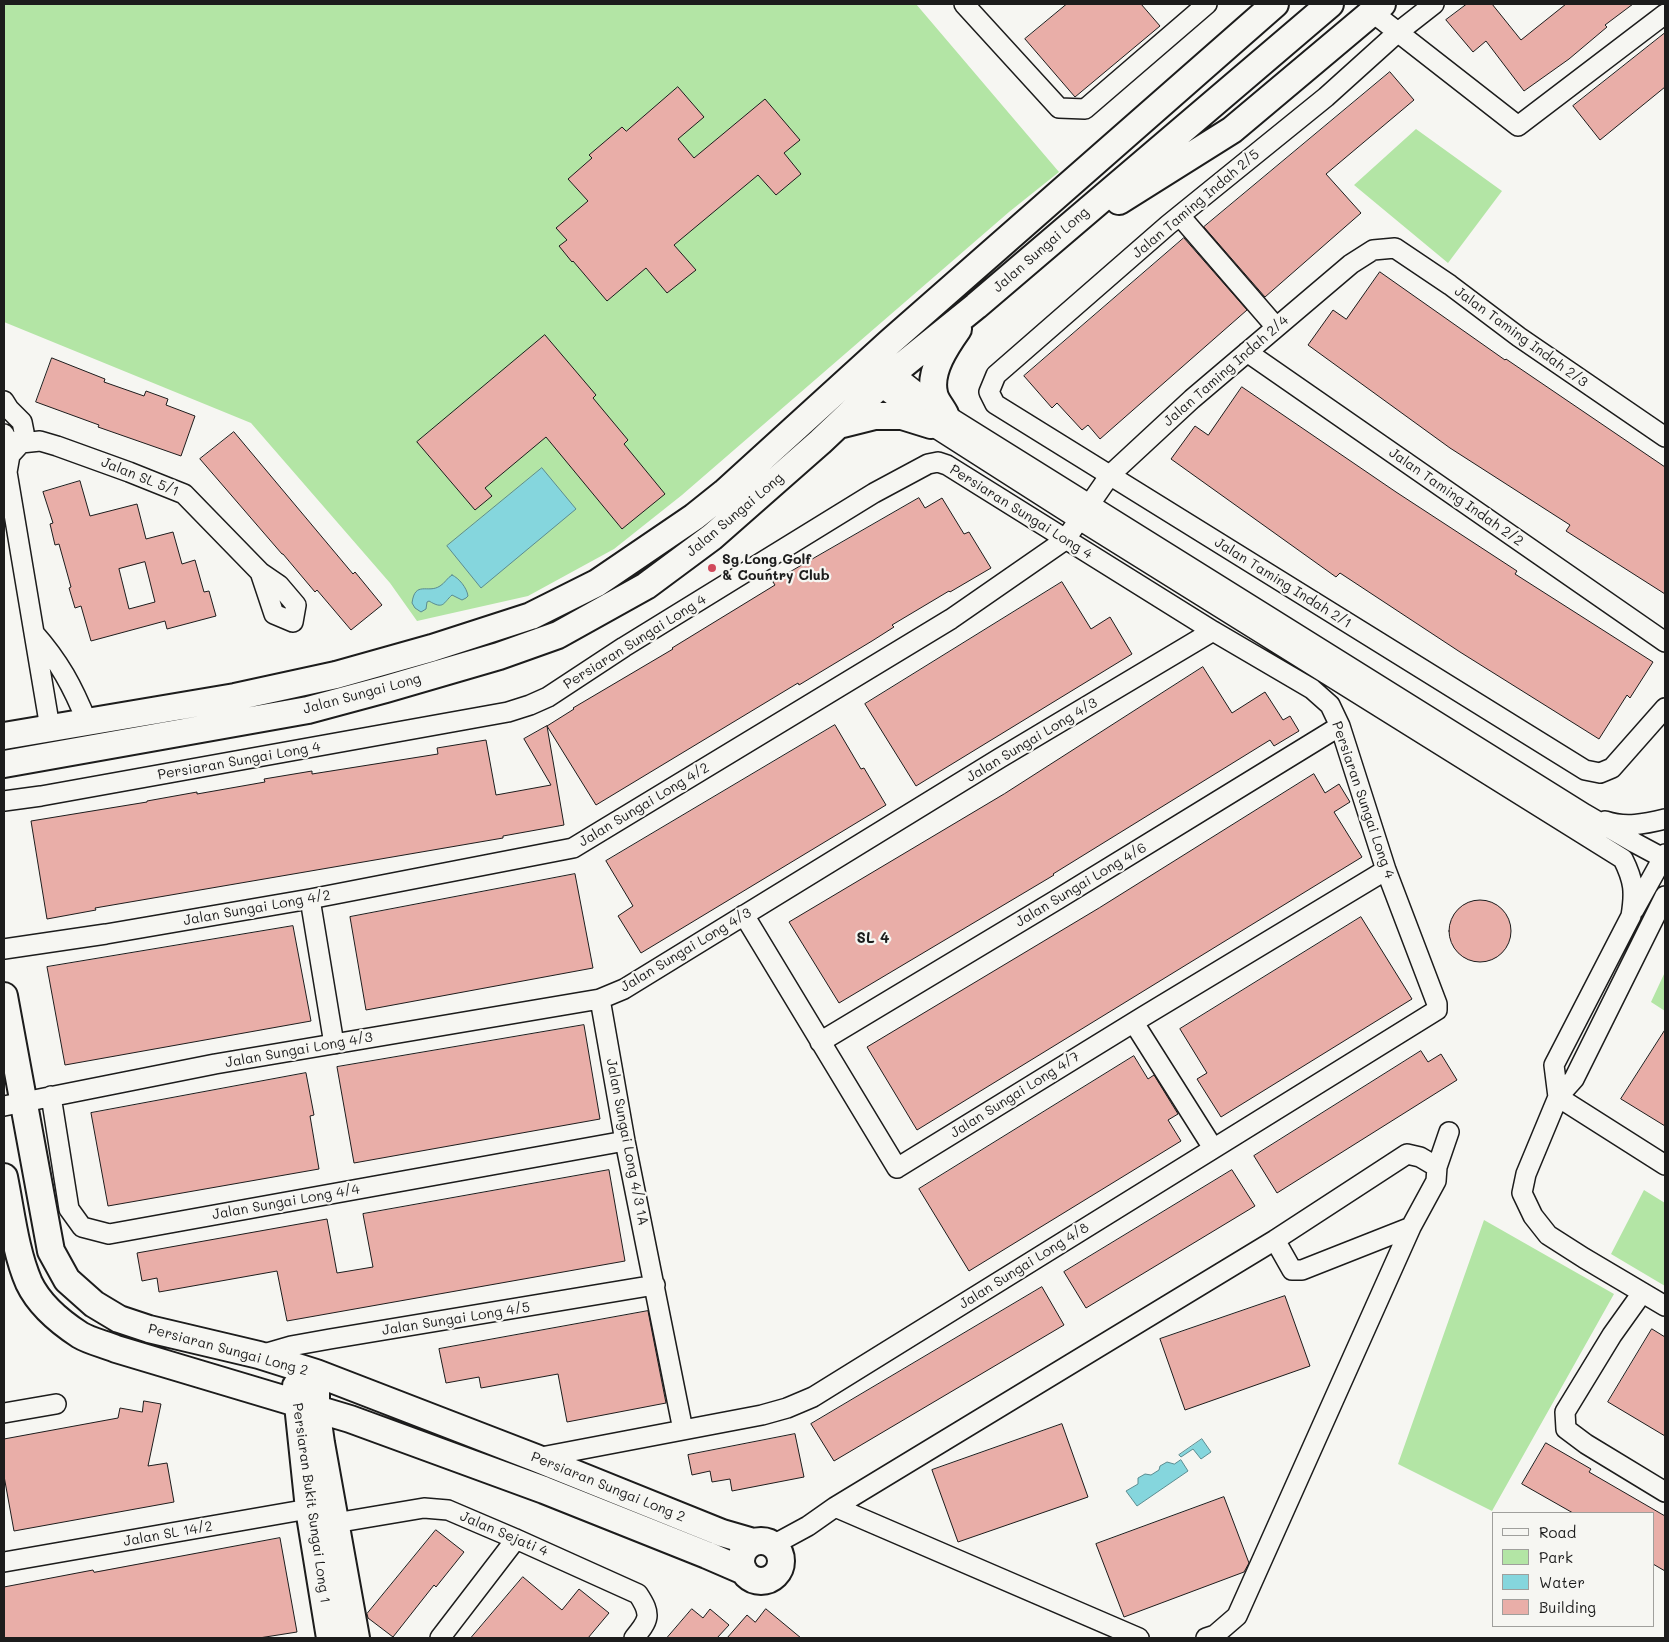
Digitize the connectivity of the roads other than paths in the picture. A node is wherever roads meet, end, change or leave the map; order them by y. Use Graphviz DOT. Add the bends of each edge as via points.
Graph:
graph roads {
  1 [pos="964,4"];
  2 [pos="1207,4"];
  3 [pos="1275,4"];
  4 [pos="1330,4"];
  5 [pos="1434,4"];
  6 [pos="1377,8"];
  7 [pos="1665,14"];
  8 [pos="1397,33"];
  9 [pos="1180,216"];
  10 [pos="1373,250"];
  11 [pos="1038,253"];
  12 [pos="976,306"];
  13 [pos="1276,326"];
  14 [pos="1247,352"];
  15 [pos="996,375"];
  16 [pos="876,376"];
  17 [pos="4,401"];
  18 [pos="938,419"];
  19 [pos="836,426"];
  20 [pos="4,434"];
  21 [pos="1665,438"];
  22 [pos="20,443"];
  23 [pos="772,455"];
  24 [pos="804,456"];
  25 [pos="1110,475"];
  26 [pos="767,488"];
  27 [pos="1089,503"];
  28 [pos="1078,520"];
  29 [pos="1065,540"];
  30 [pos="260,572"];
  31 [pos="1212,631"];
  32 [pos="34,633"];
  33 [pos="1665,642"];
  34 [pos="1665,708"];
  35 [pos="87,722"];
  36 [pos="1340,726"];
  37 [pos="50,728"];
  38 [pos="4,736"];
  39 [pos="4,764"];
  40 [pos="4,801"];
  41 [pos="1585,814"];
  42 [pos="1665,819"];
  43 [pos="1622,859"];
  44 [pos="1663,864"];
  45 [pos="1386,870"];
  46 [pos="1665,896"];
  47 [pos="310,899"];
  48 [pos="744,915"];
  49 [pos="1631,916"];
  50 [pos="4,948"];
  51 [pos="4,996"];
  52 [pos="600,998"];
  53 [pos="1437,1010"];
  54 [pos="1134,1022"];
  55 [pos="820,1042"];
  56 [pos="334,1044"];
  57 [pos="51,1096"];
  58 [pos="1558,1097"];
  59 [pos="13,1104"];
  60 [pos="1450,1132"];
  61 [pos="625,1141"];
  62 [pos="1213,1148"];
  63 [pos="1665,1165"];
  64 [pos="1437,1167"];
  65 [pos="4,1178"];
  66 [pos="1411,1227"];
  67 [pos="1275,1240"];
  68 [pos="654,1285"];
  69 [pos="1642,1293"];
  70 [pos="1665,1306"];
  71 [pos="259,1355"];
  72 [pos="305,1370"];
  73 [pos="56,1404"];
  74 [pos="306,1405"];
  75 [pos="4,1414"];
  76 [pos="350,1419"];
  77 [pos="683,1430"];
  78 [pos="321,1443"];
  79 [pos="547,1462"];
  80 [pos="544,1490"];
  81 [pos="1665,1492"];
  82 [pos="835,1507"];
  83 [pos="322,1516"];
  84 [pos="516,1539"];
  85 [pos="763,1543"];
  86 [pos="4,1562"];
  87 [pos="744,1571"];
  88 [pos="330,1638"];
  89 [pos="356,1638"];
  90 [pos="440,1638"];
  91 [pos="634,1638"];
  92 [pos="1139,1638"];
  93 [pos="1206,1638"];
  1 -- 2 [label="street" via="1058,108 1066,109 1085,109"];
  3 -- 16 [label="street, Jalan Sungai Long" via="890,342"];
  4 -- 11 [label="street, Jalan Sungai Long"];
  5 -- 8 [label="street, Jalan Taming Indah 2/5"];
  6 -- 8 [label="street"];
  6 -- 11 [label="street" via="1232,130"];
  7 -- 8 [label="street" via="1518,126"];
  8 -- 9 [label="street, Jalan Taming Indah 2/5" via="1326,97"];
  9 -- 13 [label="street"];
  9 -- 15 [label="street, Jalan Taming Indah 2/5"];
  10 -- 13 [label="street, Jalan Taming Indah 2/4" via="1351,264"];
  10 -- 21 [label="street, Jalan Taming Indah 2/3" via="1395,248"];
  11 -- 12 [label="street, Jalan Sungai Long"];
  12 -- 16 [label="street, Jalan Sungai Long"];
  12 -- 18 [label="street" via="952,338 934,371"];
  13 -- 14 [label="street, Jalan Taming Indah 2/4"];
  14 -- 25 [label="street, Jalan Taming Indah 2/4"];
  14 -- 33 [label="street, Jalan Taming Indah 2/2"];
  15 -- 25 [label="street, Jalan Taming Indah 2/1" via="989,392 995,404"];
  16 -- 18 [label="street"];
  16 -- 19 [label="street, Jalan Sungai Long"];
  16 -- 23 [label="street, Jalan Sungai Long"];
  17 -- 22 [label="street" via="22,422 24,432"];
  18 -- 19 [label="street" via="875,416"];
  18 -- 27 [label="street"];
  18 -- 28 [label="street"];
  19 -- 24 [label="street, Jalan Sungai Long"];
  20 -- 22 [label="street" via="8,441"];
  22 -- 30 [label="street, Jalan SL 5/1" via="40,441 57,446 184,494"];
  22 -- 32 [label="street" via="10,456 7,472"];
  23 -- 24 [label="street" via="791,460"];
  23 -- 26 [label="street"];
  23 -- 35 [label="street, Jalan Sungai Long" via="694,517 597,583 530,616 336,675 235,697"];
  24 -- 26 [label="street, Jalan Sungai Long"];
  25 -- 27 [label="street, Jalan Taming Indah 2/4"];
  25 -- 34 [label="street, Jalan Taming Indah 2/1" via="1585,770 1600,773 1612,768"];
  26 -- 39 [label="street, Jalan Sungai Long" via="712,537 646,586 558,635 308,710"];
  27 -- 28 [label="street, Jalan Sungai Long 4/2"];
  27 -- 41 [label="street"];
  28 -- 29 [label="street, Jalan Sungai Long 4/2"];
  28 -- 43 [label="street"];
  29 -- 31 [label="street, Persiaran Sungai Long 4"];
  29 -- 40 [label="street, Persiaran Sungai Long 4" via="947,465 938,462 928,464 874,493 548,697 530,705 426,728"];
  29 -- 47 [label="street, Jalan Sungai Long 4/2" via="951,619 573,848"];
  31 -- 36 [label="street, Persiaran Sungai Long 4" via="1312,689 1330,705"];
  31 -- 48 [label="street, Jalan Sungai Long 4/3"];
  32 -- 35 [label="street" via="62,669"];
  32 -- 37 [label="street"];
  35 -- 37 [label="street, Jalan Sungai Long"];
  36 -- 45 [label="street, Persiaran Sungai Long 4"];
  36 -- 55 [label="street, Jalan Sungai Long 4/6"];
  37 -- 38 [label="street, Jalan Sungai Long"];
  41 -- 42 [label="street" via="1626,825"];
  41 -- 44 [label="street"];
  43 -- 44 [label="street"];
  43 -- 49 [label="street" via="1633,885"];
  44 -- 49 [label="street"];
  45 -- 53 [label="street, Persiaran Sungai Long 4"];
  45 -- 54 [label="street, Jalan Sungai Long 4/7"];
  46 -- 58 [label="street" via="1574,1079"];
  47 -- 50 [label="street, Jalan Sungai Long 4/2"];
  47 -- 56 [label="street"];
  48 -- 52 [label="street, Jalan Sungai Long 4/3" via="624,989"];
  48 -- 55 [label="street, Jalan Sungai Long 4/7"];
  49 -- 58 [label="street" via="1554,1065"];
  51 -- 59 [label="street, Persiaran Sungai Long 2"];
  52 -- 56 [label="street, Jalan Sungai Long 4/3"];
  52 -- 61 [label="street, Jalan Sungai Long 4/3 1A"];
  53 -- 62 [label="street, Jalan Sungai Long 4/8"];
  54 -- 55 [label="street, Jalan Sungai Long 4/7" via="897,1168"];
  54 -- 62 [label="street"];
  56 -- 57 [label="street, Jalan Sungai Long 4/3"];
  57 -- 59 [label="street, Jalan Sungai Long 4/3"];
  57 -- 61 [label="street, Jalan Sungai Long 4/4" via="69,1209 82,1227 108,1234"];
  58 -- 63 [label="street"];
  58 -- 69 [label="street" via="1526,1174 1522,1193 1533,1216 1548,1235"];
  59 -- 71 [label="street, Persiaran Sungai Long 2" via="51,1251 67,1280 94,1304 119,1319"];
  60 -- 64 [label="street"];
  61 -- 68 [label="street, Jalan Sungai Long 4/3 1A"];
  62 -- 77 [label="street, Jalan Sungai Long 4/8" via="813,1397 762,1415"];
  64 -- 66 [label="street" via="1436,1181"];
  64 -- 67 [label="street" via="1407,1154"];
  65 -- 74 [label="street, Persiaran Sungai Long 2" via="20,1257 29,1284 55,1316 81,1336"];
  66 -- 67 [label="street" via="1302,1270 1292,1270"];
  66 -- 93 [label="street" via="1237,1616 1215,1635"];
  67 -- 82 [label="street"];
  68 -- 71 [label="street, Jalan Sungai Long 4/5" via="310,1343"];
  68 -- 77 [label="street, Jalan Sungai Long 4/3 1A"];
  69 -- 70 [label="street"];
  69 -- 81 [label="street" via="1565,1412 1566,1429"];
  71 -- 72 [label="street, Persiaran Sungai Long 2"];
  72 -- 74 [label="street, Persiaran Bukit Sungai Long 1"];
  72 -- 79 [label="street, Persiaran Sungai Long 2"];
  73 -- 75 [label="street"];
  74 -- 76 [label="street, Persiaran Sungai Long 2"];
  74 -- 78 [label="street, Persiaran Bukit Sungai Long 1"];
  74 -- 83 [label="street, Persiaran Bukit Sungai Long 1"];
  76 -- 78 [label="street" via="337,1423"];
  76 -- 80 [label="street, Persiaran Sungai Long 2"];
  77 -- 79 [label="street, Jalan Sungai Long 4/8" via="582,1448"];
  78 -- 83 [label="street, Persiaran Bukit Sungai Long 1"];
  79 -- 80 [label="street"];
  79 -- 85 [label="street, Persiaran Sungai Long 2" via="722,1532"];
  80 -- 87 [label="street, Persiaran Sungai Long 2"];
  82 -- 85 [label="street" via="808,1526"];
  82 -- 92 [label="street"];
  83 -- 84 [label="street, Jalan Sejati 4" via="424,1508 448,1510"];
  83 -- 86 [label="street, Jalan SL 14/2"];
  83 -- 88 [label="street, Persiaran Bukit Sungai Long 1"];
  83 -- 89 [label="street, Persiaran Bukit Sungai Long 1"];
  84 -- 90 [label="street"];
  84 -- 91 [label="street, Jalan Sejati 4" via="638,1594 647,1606 647,1623"];
  85 -- 87 [label="street" via="746,1547 741,1563"];
  85 -- 87 [label="street" via="778,1549 780,1568 766,1580 753,1579"];
}
